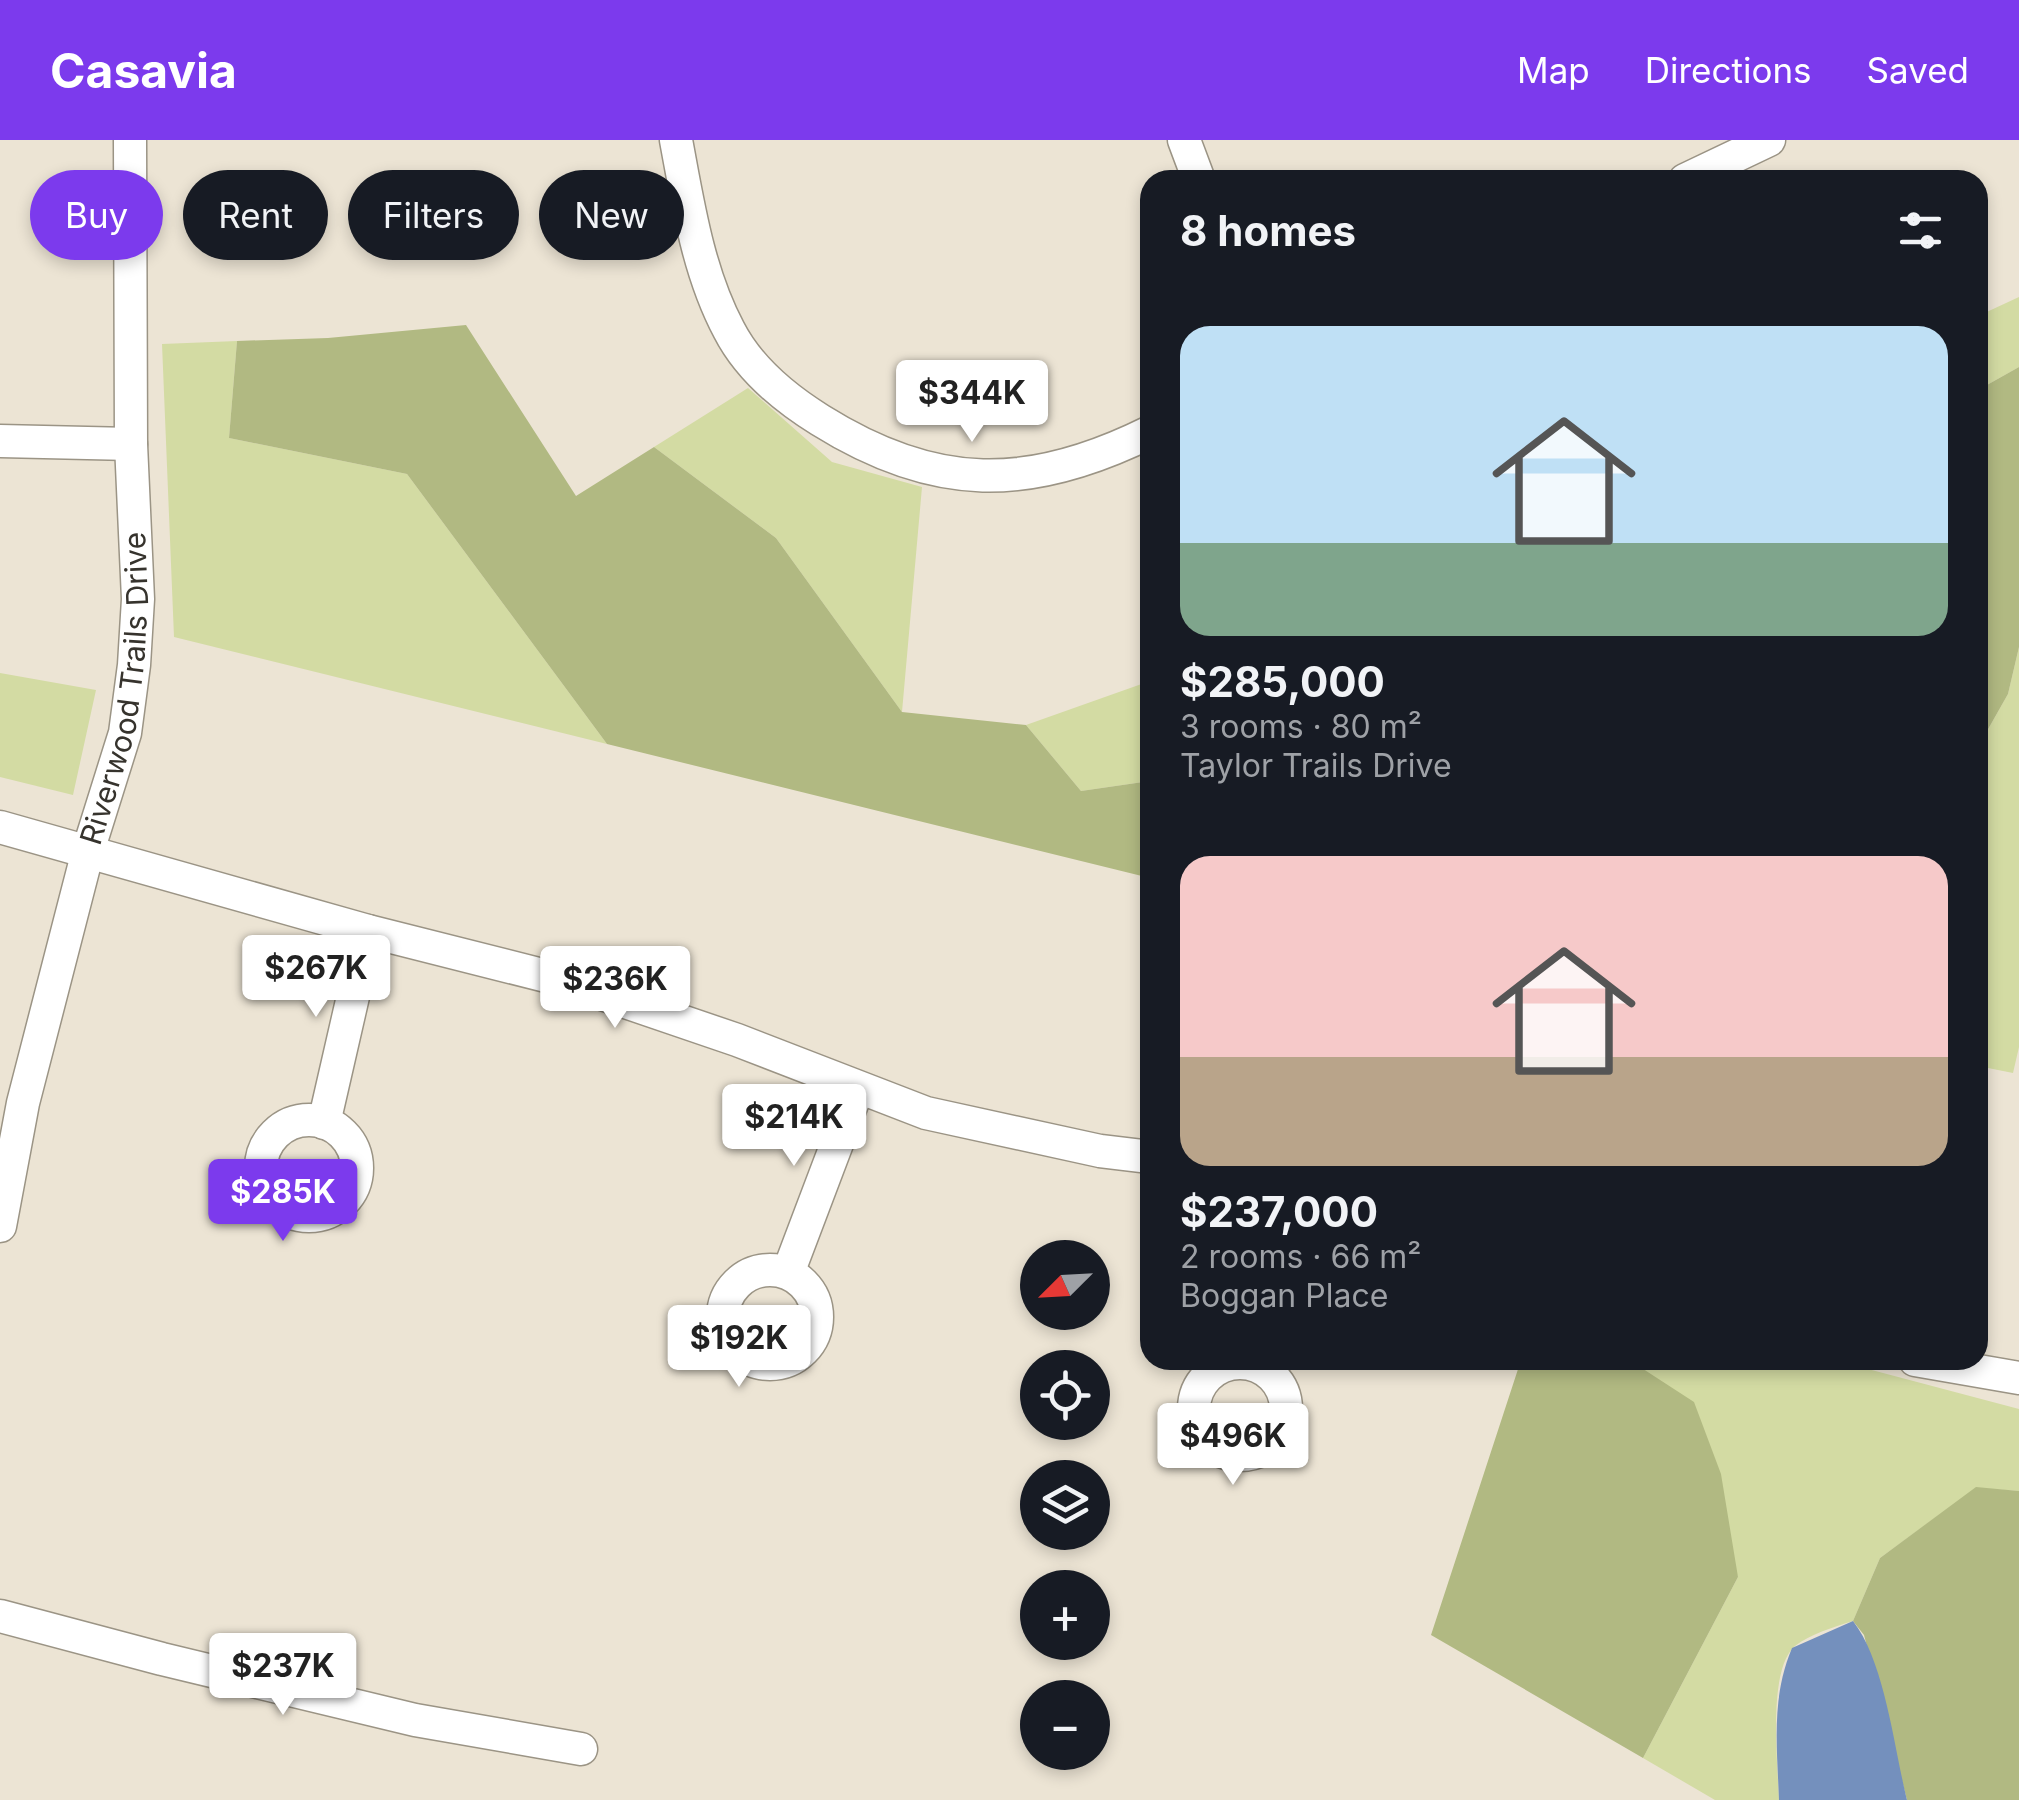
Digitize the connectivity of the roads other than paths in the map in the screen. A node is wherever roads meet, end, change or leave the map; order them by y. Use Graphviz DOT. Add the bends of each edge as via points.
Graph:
graph roads {
  1 [pos="130,140"];
  2 [pos="676,140"];
  3 [pos="1184,140"];
  4 [pos="1769,140"];
  5 [pos="1195,170"];
  6 [pos="1706,170"];
  7 [pos="1140,437"];
  8 [pos="0,442"];
  9 [pos="131,444"];
  10 [pos="0,828"];
  11 [pos="88,851"];
  12 [pos="368,930"];
  13 [pos="858,1088"];
  14 [pos="324,1122"];
  15 [pos="1140,1154"];
  16 [pos="0,1226"];
  17 [pos="788,1273"];
  18 [pos="1973,1370"];
  19 [pos="2019,1378"];
  20 [pos="0,1616"];
  21 [pos="581,1749"];
  1 -- 9 [label="street, Riverwood Trails Drive"];
  2 -- 7 [label="street" via="711,291 760,374 799,407 915,466 978,478 1042,472"];
  3 -- 5 [label="street"];
  4 -- 6 [label="street"];
  8 -- 9 [label="street"];
  9 -- 11 [label="street, Riverwood Trails Drive" via="134,666 124,734"];
  10 -- 11 [label="street"];
  11 -- 12 [label="street"];
  11 -- 16 [label="street, Riverwood Trails Drive" via="23,1103"];
  12 -- 13 [label="street" via="558,979"];
  12 -- 14 [label="street"];
  13 -- 15 [label="street" via="1010,1133"];
  13 -- 17 [label="street"];
  18 -- 19 [label="street"];
  20 -- 21 [label="street" via="415,1720"];
}
